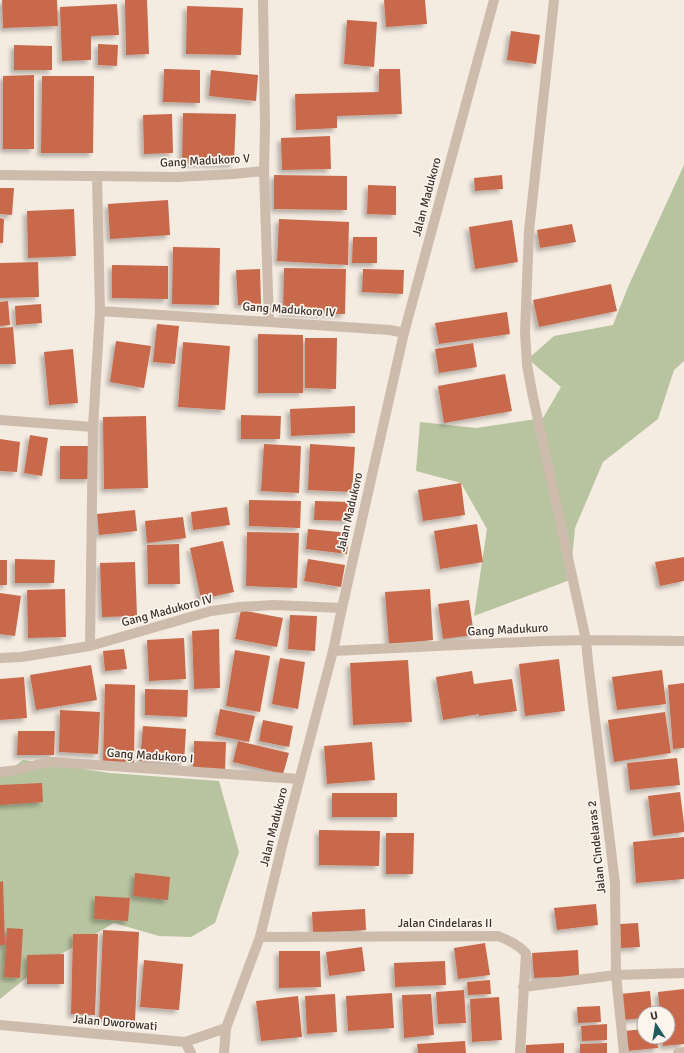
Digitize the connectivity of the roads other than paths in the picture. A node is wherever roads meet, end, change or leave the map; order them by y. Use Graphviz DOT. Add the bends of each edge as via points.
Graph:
graph roads {
  1 [pos="263,0"];
  2 [pos="494,0"];
  3 [pos="554,0"];
  4 [pos="264,171"];
  5 [pos="0,175"];
  6 [pos="97,176"];
  7 [pos="100,311"];
  8 [pos="269,322"];
  9 [pos="404,332"];
  10 [pos="0,420"];
  11 [pos="93,427"];
  12 [pos="342,608"];
  13 [pos="586,640"];
  14 [pos="684,641"];
  15 [pos="90,646"];
  16 [pos="333,651"];
  17 [pos="0,658"];
  18 [pos="0,772"];
  19 [pos="300,779"];
  20 [pos="260,937"];
  21 [pos="684,974"];
  22 [pos="616,975"];
  23 [pos="523,987"];
  24 [pos="0,1025"];
  25 [pos="226,1028"];
  26 [pos="185,1042"];
  27 [pos="684,1052"];
  28 [pos="191,1053"];
  29 [pos="224,1053"];
  30 [pos="520,1053"];
  31 [pos="624,1053"];
  32 [pos="678,1053"];
  1 -- 4 [label="street, Gang Madukoro V"];
  2 -- 9 [label="street, Jalan Madukoro"];
  3 -- 13 [label="street, Jalan Cindelaras 2" via="529,230 525,332 527,365 539,426"];
  4 -- 6 [label="street, Gang Madukoro V" via="177,177"];
  4 -- 8 [label="street"];
  5 -- 6 [label="street, Gang Madukoro V"];
  6 -- 7 [label="street"];
  7 -- 8 [label="street, Gang Madukoro IV"];
  7 -- 11 [label="street"];
  8 -- 9 [label="street, Gang Madukoro IV"];
  9 -- 12 [label="street, Jalan Madukoro"];
  10 -- 11 [label="street"];
  11 -- 15 [label="street"];
  12 -- 15 [label="street, Gang Madukoro IV" via="273,605 211,611"];
  12 -- 16 [label="street, Jalan Madukoro"];
  13 -- 14 [label="street, Gang Madukuro"];
  13 -- 16 [label="street, Gang Madukuro"];
  13 -- 22 [label="street, Jalan Cindelaras 2" via="615,883"];
  15 -- 17 [label="street, Gang Madukoro IV"];
  16 -- 19 [label="street, Jalan Madukoro"];
  18 -- 19 [label="street, Gang Madukoro I" via="54,762"];
  19 -- 20 [label="street, Jalan Madukoro"];
  20 -- 23 [label="street, Jalan Cindelaras II" via="498,936 513,942 526,953"];
  20 -- 25 [label="street, Jalan Madukoro"];
  21 -- 22 [label="street"];
  22 -- 23 [label="street"];
  22 -- 31 [label="street, Jalan Cindelaras 2"];
  23 -- 30 [label="street, Jalan Cindelaras II"];
  24 -- 26 [label="street, Jalan Dworowati"];
  25 -- 26 [label="street, Jalan Dworowati"];
  25 -- 29 [label="street, Jalan Madukoro"];
  26 -- 28 [label="street"];
  27 -- 32 [label="street"];
}
